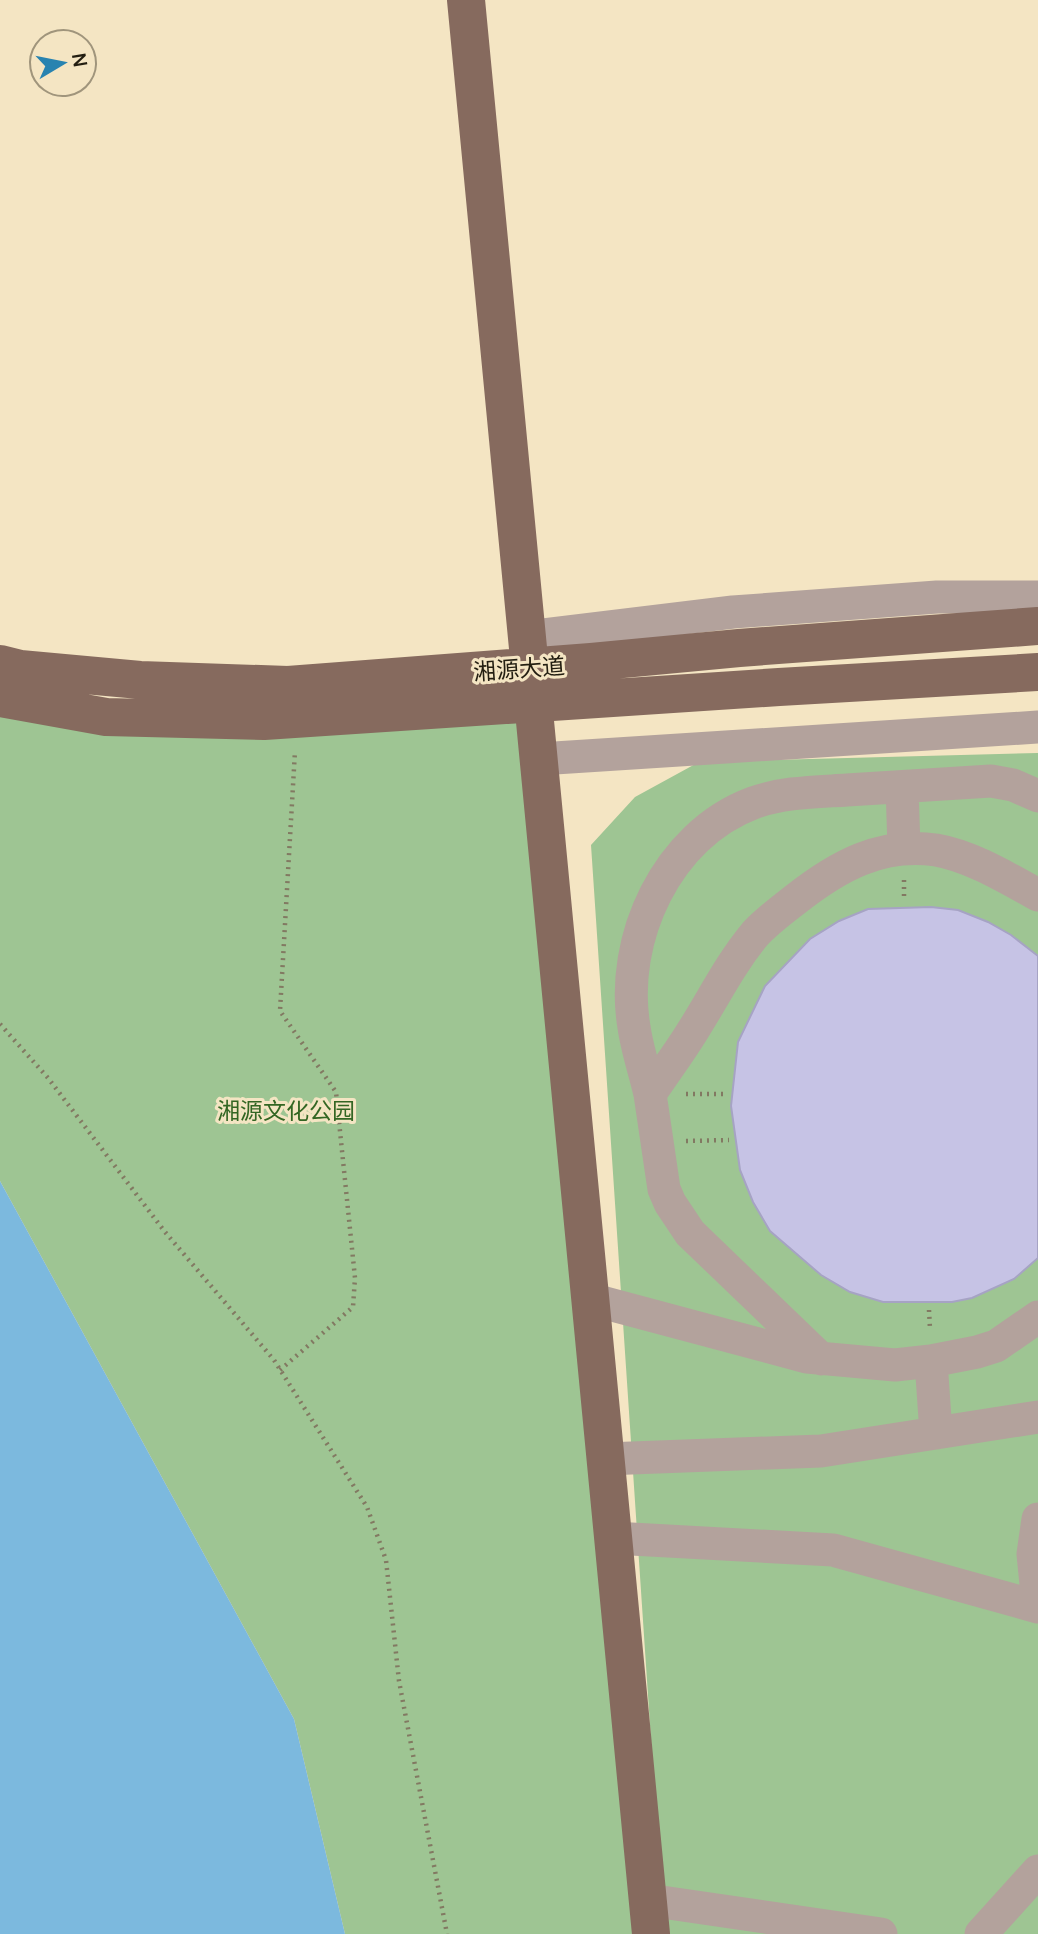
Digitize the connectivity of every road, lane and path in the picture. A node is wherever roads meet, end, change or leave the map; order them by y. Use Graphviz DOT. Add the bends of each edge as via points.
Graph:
graph roads {
  1 [pos="466,0"];
  2 [pos="1038,597"];
  3 [pos="1038,626"];
  4 [pos="0,664"];
  5 [pos="530,669"];
  6 [pos="1038,672"];
  7 [pos="0,698"];
  8 [pos="297,719"];
  9 [pos="1038,727"];
  10 [pos="538,759"];
  11 [pos="902,787"];
  12 [pos="1038,796"];
  13 [pos="904,848"];
  14 [pos="1038,895"];
  15 [pos="0,1024"];
  16 [pos="650,1094"];
  17 [pos="729,1140"];
  18 [pos="657,1141"];
  19 [pos="590,1299"];
  20 [pos="1038,1317"];
  21 [pos="821,1359"];
  22 [pos="932,1362"];
  23 [pos="280,1370"];
  24 [pos="1038,1417"];
  25 [pos="936,1433"];
  26 [pos="606,1459"];
  27 [pos="1038,1519"];
  28 [pos="613,1538"];
  29 [pos="1038,1606"];
  30 [pos="1038,1871"];
  31 [pos="650,1917"];
  32 [pos="447,1934"];
  33 [pos="881,1934"];
  34 [pos="981,1934"];
  1 -- 5 [label="main road"];
  2 -- 5 [label="lane" via="937,597 733,612"];
  3 -- 5 [label="main road, 湘源大道"];
  4 -- 5 [label="main road, 湘源大道" via="139,680 288,685"];
  5 -- 6 [label="main road, 湘源大道"];
  5 -- 8 [label="main road, 湘源大道"];
  5 -- 10 [label="main road"];
  7 -- 8 [label="main road, 湘源大道" via="106,717"];
  8 -- 23 [label="path" via="280,1011 336,1092 355,1278 353,1307"];
  9 -- 10 [label="lane"];
  10 -- 19 [label="main road"];
  11 -- 12 [label="lane" via="991,780"];
  11 -- 13 [label="lane"];
  11 -- 16 [label="lane" via="786,794 752,803 717,821 694,840 657,891 634,960 634,1026"];
  13 -- 14 [label="lane" via="938,850"];
  13 -- 16 [label="lane" via="876,852 834,871 772,918 722,980"];
  15 -- 23 [label="path"];
  16 -- 18 [label="lane"];
  17 -- 18 [label="path"];
  18 -- 21 [label="lane" via="664,1189 690,1233"];
  19 -- 21 [label="lane"];
  19 -- 26 [label="main road"];
  20 -- 22 [label="lane" via="996,1346"];
  21 -- 22 [label="lane" via="895,1365"];
  22 -- 25 [label="lane"];
  23 -- 32 [label="path" via="367,1507 386,1560 399,1681"];
  24 -- 25 [label="lane"];
  25 -- 26 [label="lane" via="821,1451"];
  26 -- 28 [label="main road"];
  27 -- 29 [label="lane" via="1033,1553"];
  28 -- 29 [label="lane" via="833,1550"];
  28 -- 31 [label="main road"];
  30 -- 34 [label="lane"];
  31 -- 33 [label="lane"];
}
